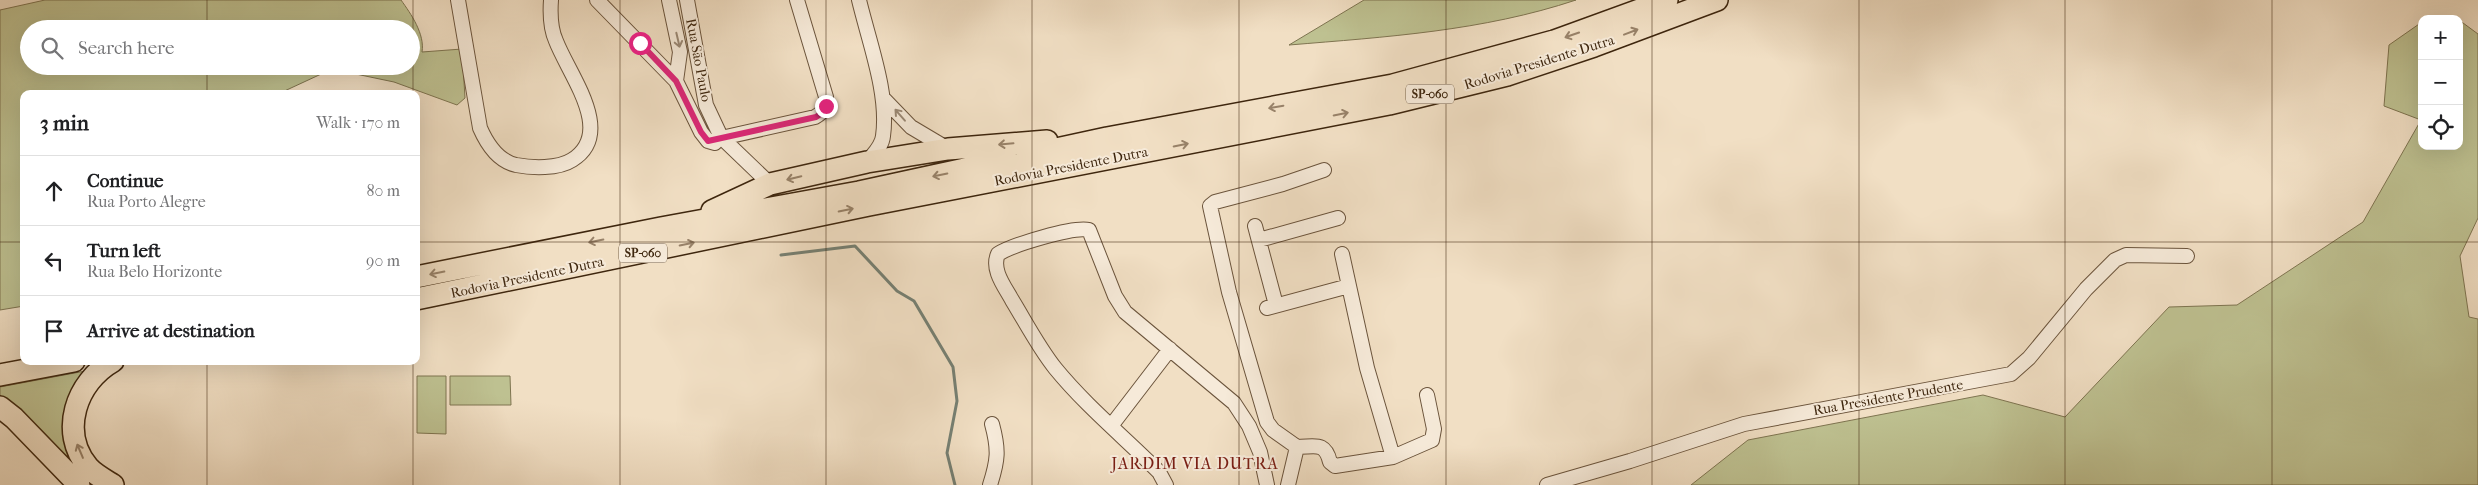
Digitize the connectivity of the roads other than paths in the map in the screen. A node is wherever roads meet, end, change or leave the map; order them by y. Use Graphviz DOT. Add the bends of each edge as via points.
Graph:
graph roads {
  1 [pos="458,0"];
  2 [pos="551,0"];
  3 [pos="597,0"];
  4 [pos="669,0"];
  5 [pos="687,0"];
  6 [pos="797,0"];
  7 [pos="859,0"];
  8 [pos="1667,0"];
  9 [pos="1717,0"];
  10 [pos="698,65"];
  11 [pos="676,81"];
  12 [pos="883,98"];
  13 [pos="1107,138"];
  14 [pos="719,141"];
  15 [pos="948,149"];
  16 [pos="866,162"];
  17 [pos="1324,170"];
  18 [pos="770,184"];
  19 [pos="1338,218"];
  20 [pos="668,228"];
  21 [pos="1342,254"];
  22 [pos="2187,256"];
  23 [pos="420,276"];
  24 [pos="1349,286"];
  25 [pos="420,298"];
  26 [pos="1170,349"];
  27 [pos="20,357"];
  28 [pos="0,361"];
  29 [pos="54,365"];
  30 [pos="108,365"];
  31 [pos="0,376"];
  32 [pos="1427,396"];
  33 [pos="0,407"];
  34 [pos="992,424"];
  35 [pos="1111,426"];
  36 [pos="1297,447"];
  37 [pos="1393,457"];
  38 [pos="79,485"];
  39 [pos="113,485"];
  40 [pos="990,485"];
  41 [pos="1166,485"];
  42 [pos="1267,485"];
  43 [pos="1288,485"];
  44 [pos="1547,485"];
  1 -- 2 [label="street" via="480,128 485,139 500,157 510,163 553,166 569,162 587,148 590,139 589,114 553,32"];
  3 -- 11 [label="street"];
  4 -- 11 [label="street, Rua São Paulo, one-way" via="680,52"];
  5 -- 10 [label="street, Rua São Paulo"];
  6 -- 14 [label="street" via="817,62 826,106 816,117"];
  7 -- 12 [label="street"];
  8 -- 13 [label="highway, Rodovia Presidente Dutra / SP-060, one-way" via="1554,41 1393,86"];
  25 -- 9 [label="highway, Rodovia Presidente Dutra / SP-060, one-way" via="869,205 1389,104 1508,75"];
  10 -- 11 [label="street"];
  10 -- 14 [label="street, Rua São Paulo" via="706,105"];
  11 -- 14 [label="street" via="701,132"];
  15 -- 12 [label="street, one-way" via="911,127"];
  12 -- 16 [label="street" via="883,137 878,149"];
  13 -- 15 [label="highway, one-way"];
  13 -- 20 [label="highway, Rodovia Presidente Dutra / SP-060, one-way" via="859,192"];
  14 -- 18 [label="street"];
  15 -- 16 [label="highway"];
  16 -- 18 [label="highway, one-way"];
  17 -- 36 [label="street" via="1210,206 1229,292 1267,422"];
  18 -- 20 [label="highway"];
  19 -- 24 [label="street" via="1257,233 1271,306"];
  20 -- 23 [label="highway, Rodovia Presidente Dutra / SP-060, one-way"];
  21 -- 24 [label="street"];
  22 -- 44 [label="street, Rua Presidente Prudente" via="2126,255 2115,260 2086,289 2029,358 2011,374 1744,424"];
  24 -- 37 [label="street" via="1367,368"];
  26 -- 35 [label="street"];
  26 -- 35 [label="street" via="1125,312 1115,296 1091,232 1086,229 1008,247 998,254 996,264 1000,278 1029,330 1070,386"];
  26 -- 42 [label="street" via="1234,403 1260,452"];
  27 -- 28 [label="highway"];
  29 -- 31 [label="highway"];
  39 -- 30 [label="highway, one-way" via="89,468 79,454 73,420 75,405 82,393 93,377"];
  32 -- 37 [label="street" via="1434,428 1432,440"];
  33 -- 38 [label="highway"];
  34 -- 40 [label="street" via="998,457"];
  35 -- 41 [label="street" via="1158,472"];
  36 -- 37 [label="street" via="1324,448 1335,466"];
  36 -- 43 [label="street"];
}
